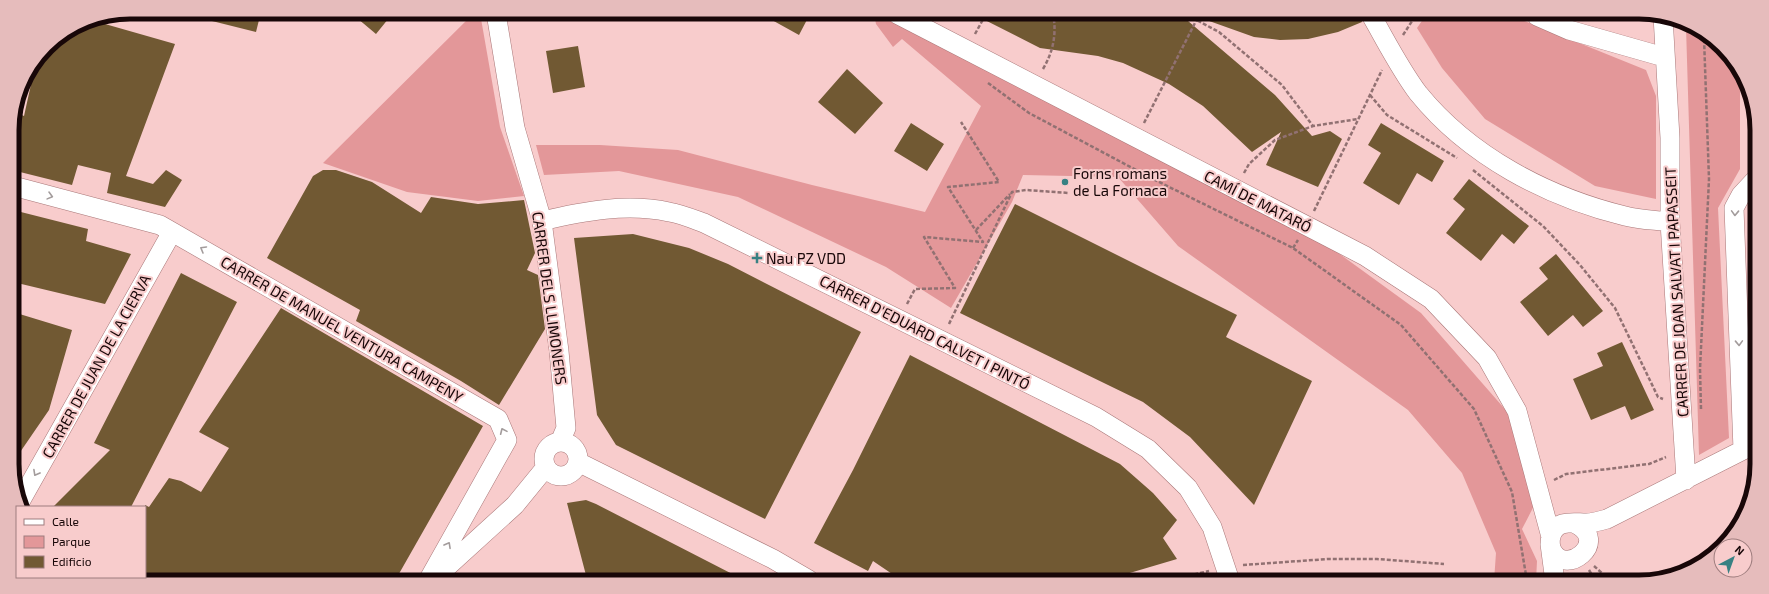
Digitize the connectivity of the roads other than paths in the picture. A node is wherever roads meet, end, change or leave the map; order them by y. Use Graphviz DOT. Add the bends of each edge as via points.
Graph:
graph roads {
  1 [pos="497,19"];
  2 [pos="907,19"];
  3 [pos="1373,19"];
  4 [pos="1544,19"];
  5 [pos="1663,22"];
  6 [pos="1664,57"];
  7 [pos="1750,185"];
  8 [pos="19,188"];
  9 [pos="542,221"];
  10 [pos="1670,222"];
  11 [pos="172,232"];
  12 [pos="560,442"];
  13 [pos="1748,448"];
  14 [pos="578,462"];
  15 [pos="546,467"];
  16 [pos="1686,480"];
  17 [pos="1539,482"];
  18 [pos="24,495"];
  19 [pos="1607,519"];
  20 [pos="1570,522"];
  21 [pos="1550,540"];
  22 [pos="1585,554"];
  23 [pos="1228,574"];
  24 [pos="431,575"];
  25 [pos="438,575"];
  26 [pos="801,575"];
  27 [pos="1554,575"];
  28 [pos="1568,575"];
  1 -- 9 [label="street, CARRER DELS LLIMONERS" via="515,128"];
  2 -- 17 [label="street, CAMÍ DE MATARÓ" via="1365,256 1431,299 1487,358 1517,411"];
  3 -- 10 [label="street" via="1418,92 1454,130 1502,167 1570,198 1626,216"];
  4 -- 6 [label="street" via="1569,30"];
  5 -- 6 [label="street, CARRER DE JOAN SALVAT I PAPASSEIT"];
  6 -- 10 [label="street, CARRER DE JOAN SALVAT I PAPASSEIT" via="1670,138"];
  7 -- 13 [label="street, one-way" via="1734,208"];
  8 -- 11 [label="street, CARRER DE MANUEL VENTURA CAMPENY, one-way" via="160,225"];
  9 -- 12 [label="street, CARRER DELS LLIMONERS" via="560,351 566,428"];
  9 -- 23 [label="street, CARRER D'EDUARD CALVET I PINTÓ" via="580,212 627,207 669,212 704,223 1096,417 1148,449 1188,488 1212,527"];
  10 -- 16 [label="street, CARRER DE JOAN SALVAT I PAPASSEIT"];
  11 -- 18 [label="street, CARRER DE JUAN DE LA CIERVA, one-way"];
  24 -- 11 [label="street, CARRER DE MANUEL VENTURA CAMPENY, one-way" via="507,440 498,419"];
  12 -- 14 [label="street" via="572,446 578,456"];
  12 -- 15 [label="street" via="549,447 546,452"];
  13 -- 16 [label="street"];
  14 -- 15 [label="street" via="575,470 565,476 555,475"];
  14 -- 26 [label="street"];
  15 -- 25 [label="street" via="515,505"];
  16 -- 19 [label="street"];
  17 -- 20 [label="street, CAMÍ DE MATARÓ" via="1557,509"];
  17 -- 21 [label="street, CAMÍ DE MATARÓ"];
  19 -- 20 [label="street" via="1587,523"];
  19 -- 22 [label="street" via="1595,530"];
  20 -- 21 [label="street" via="1556,527"];
  20 -- 22 [label="street" via="1585,531"];
  21 -- 22 [label="street" via="1554,552 1562,559 1567,560"];
  21 -- 27 [label="street"];
  22 -- 28 [label="street"];
}
